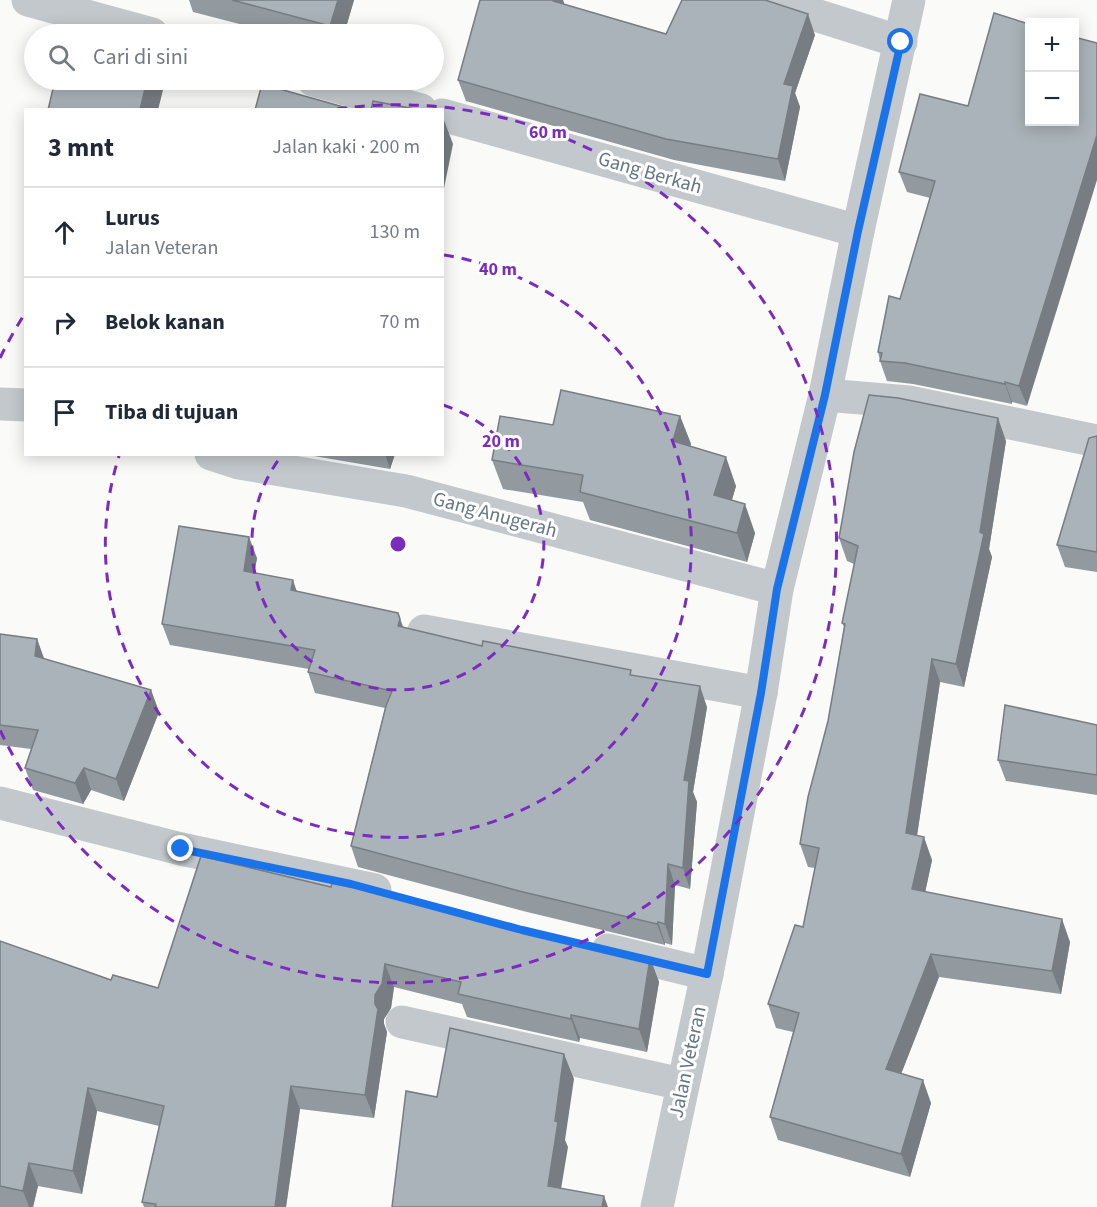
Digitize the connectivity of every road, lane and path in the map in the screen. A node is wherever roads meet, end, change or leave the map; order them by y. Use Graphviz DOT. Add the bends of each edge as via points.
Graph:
graph roads {
  1 [pos="28,0"];
  2 [pos="768,0"];
  3 [pos="909,0"];
  4 [pos="116,24"];
  5 [pos="901,42"];
  6 [pos="350,90"];
  7 [pos="414,108"];
  8 [pos="444,117"];
  9 [pos="858,231"];
  10 [pos="825,395"];
  11 [pos="0,404"];
  12 [pos="24,405"];
  13 [pos="1097,441"];
  14 [pos="217,456"];
  15 [pos="777,589"];
  16 [pos="424,631"];
  17 [pos="761,693"];
  18 [pos="0,803"];
  19 [pos="408,899"];
  20 [pos="580,944"];
  21 [pos="707,974"];
  22 [pos="402,1022"];
  23 [pos="682,1084"];
  24 [pos="657,1207"];
  1 -- 4 [label="street"];
  2 -- 5 [label="street"];
  3 -- 5 [label="street, Jalan Veteran"];
  5 -- 9 [label="street, Jalan Veteran"];
  6 -- 7 [label="street"];
  8 -- 9 [label="street, Gang Berkah"];
  9 -- 10 [label="street, Jalan Veteran"];
  10 -- 13 [label="street" via="909,402"];
  10 -- 15 [label="street, Jalan Veteran"];
  11 -- 12 [label="street"];
  14 -- 15 [label="street, Gang Anugerah" via="406,491"];
  15 -- 17 [label="street, Jalan Veteran"];
  16 -- 17 [label="street"];
  17 -- 21 [label="street, Jalan Veteran"];
  18 -- 19 [label="street" via="181,849"];
  20 -- 21 [label="street"];
  21 -- 23 [label="street, Jalan Veteran"];
  22 -- 23 [label="street"];
  23 -- 24 [label="street, Jalan Veteran"];
}
